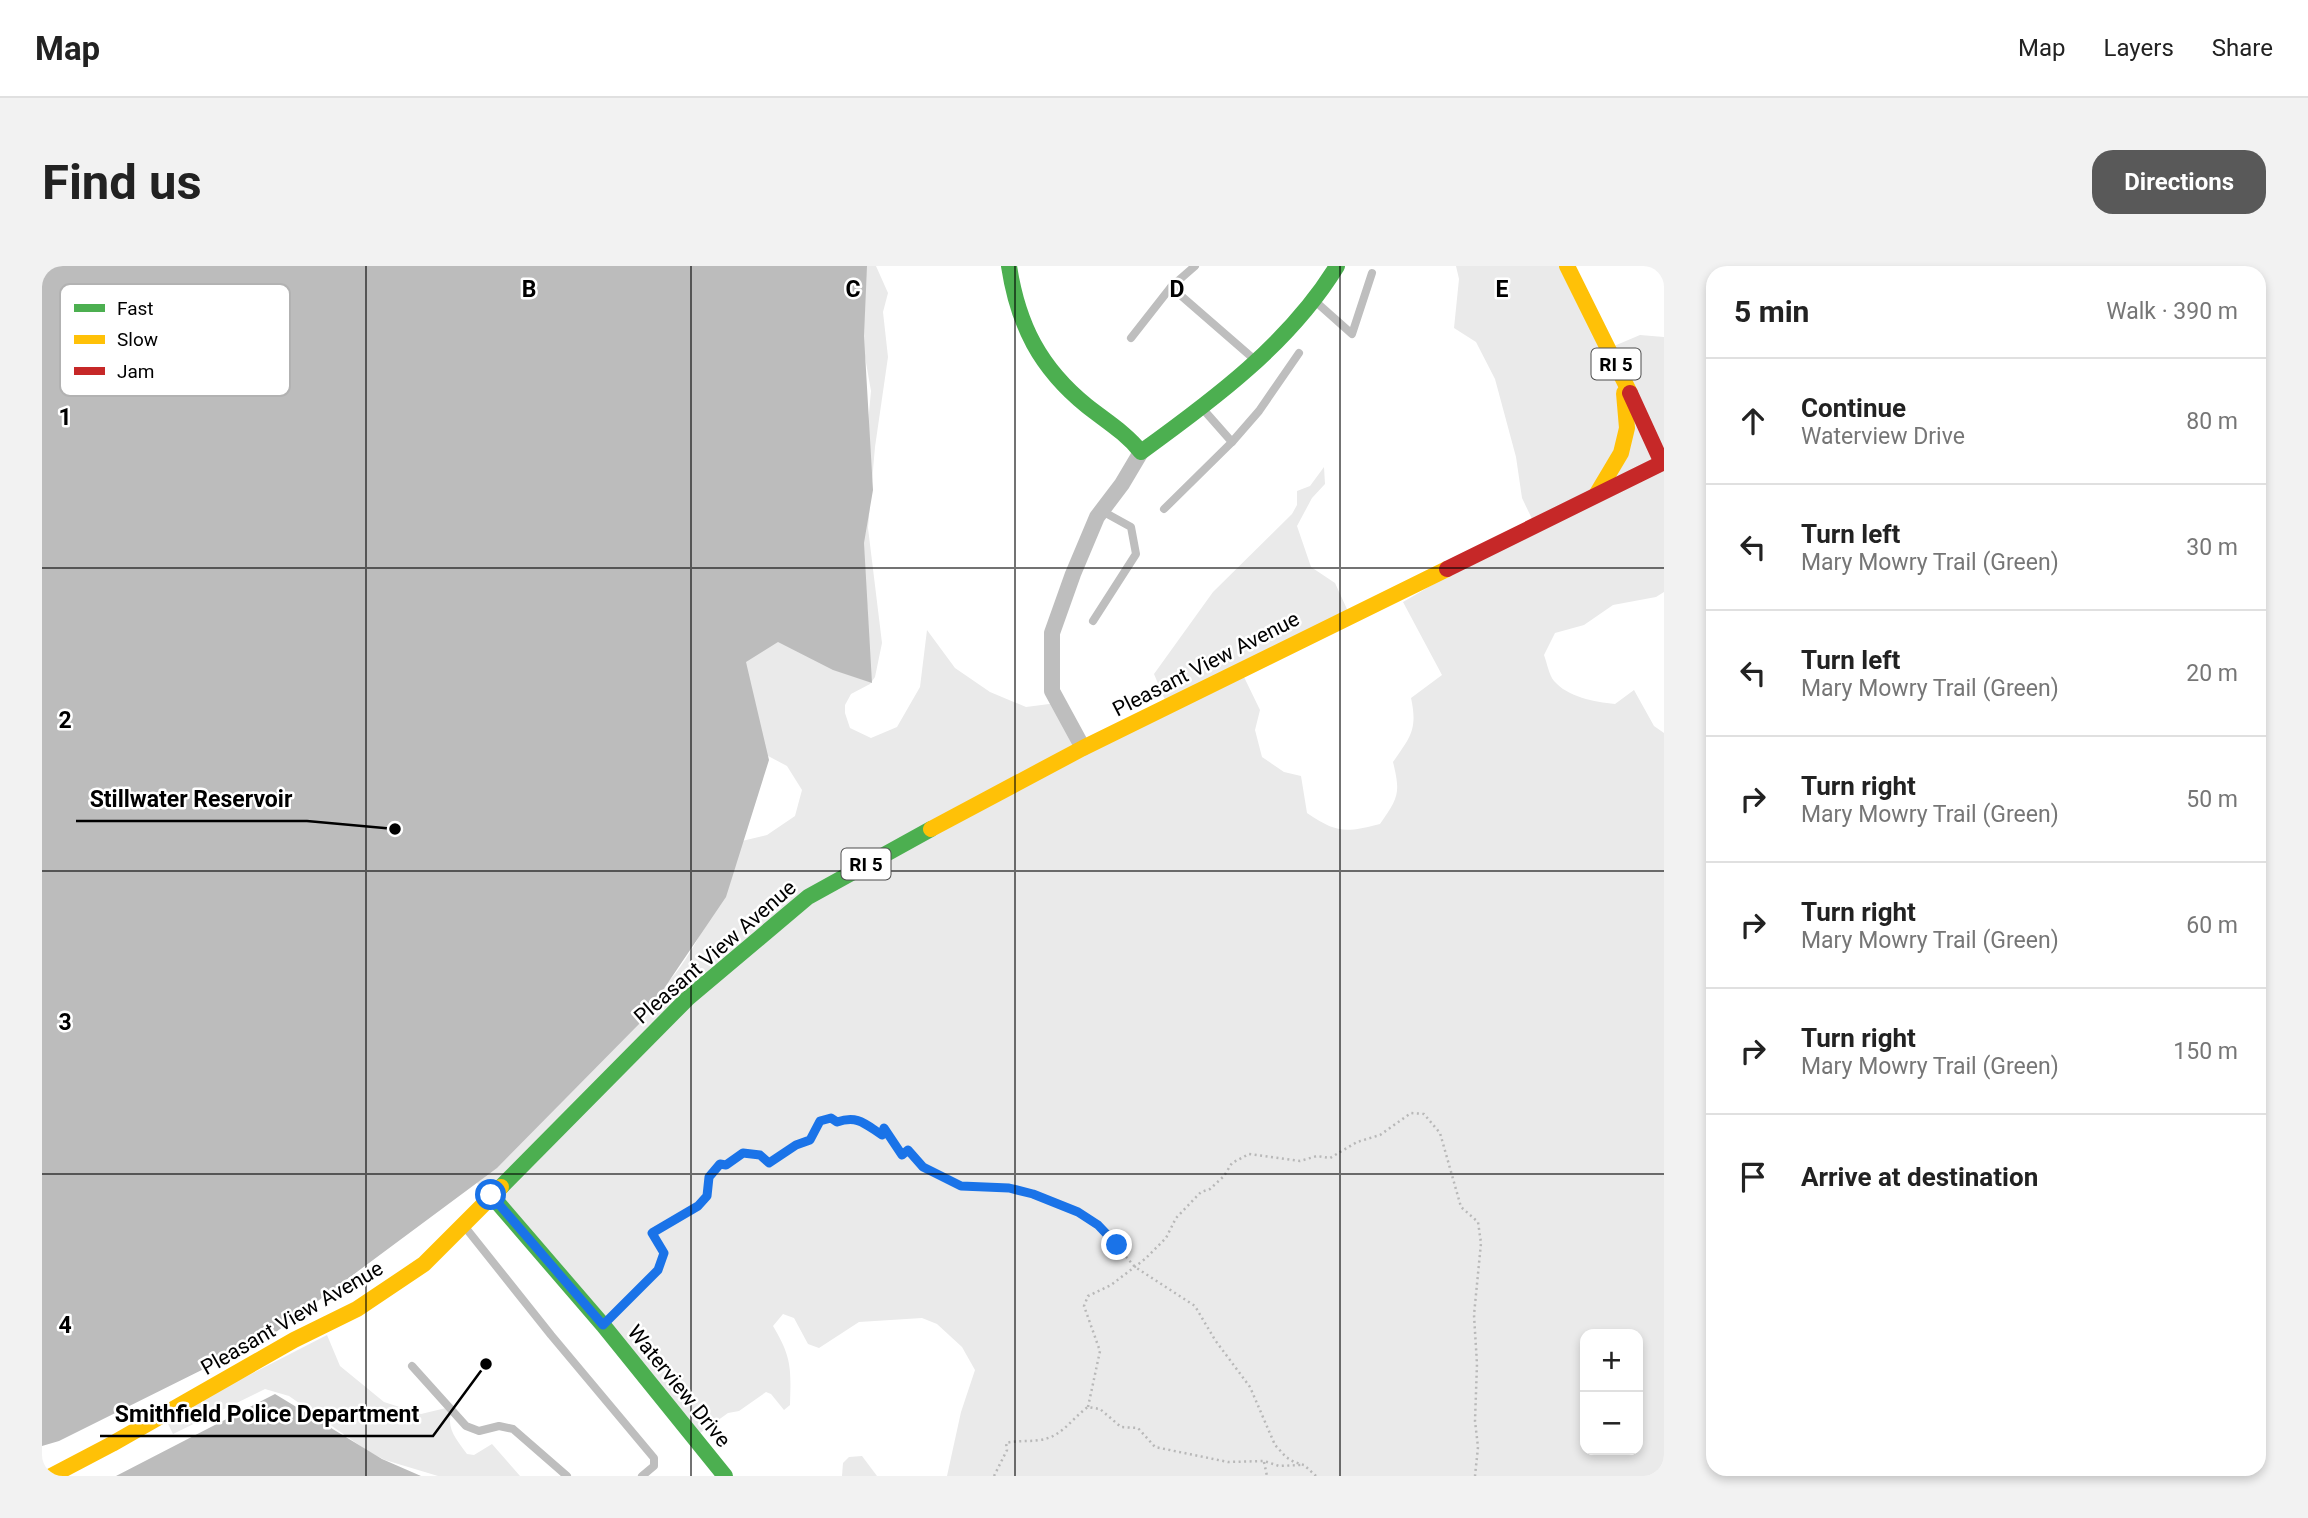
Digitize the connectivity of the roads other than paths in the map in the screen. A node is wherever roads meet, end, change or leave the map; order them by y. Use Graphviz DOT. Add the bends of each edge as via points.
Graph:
graph roads {
  1 [pos="1009,266"];
  2 [pos="1195,266"];
  3 [pos="1337,266"];
  4 [pos="1567,266"];
  5 [pos="1372,273"];
  6 [pos="1171,287"];
  7 [pos="1314,300"];
  8 [pos="1131,338"];
  9 [pos="1299,353"];
  10 [pos="1255,360"];
  11 [pos="1623,378"];
  12 [pos="1202,408"];
  13 [pos="1232,442"];
  14 [pos="1140,452"];
  15 [pos="1663,466"];
  16 [pos="1595,495"];
  17 [pos="1164,509"];
  18 [pos="1102,511"];
  19 [pos="1093,621"];
  20 [pos="1083,748"];
  21 [pos="491,1195"];
  22 [pos="463,1224"];
  23 [pos="412,1366"];
  24 [pos="51,1476"];
  25 [pos="567,1476"];
  26 [pos="642,1476"];
  27 [pos="724,1476"];
  1 -- 14 [label="main road" via="1015,297 1048,368 1082,402 1131,439"];
  2 -- 6 [label="lane"];
  3 -- 7 [label="main road"];
  4 -- 11 [label="main road, RI 5"];
  5 -- 7 [label="lane" via="1352,334"];
  6 -- 8 [label="lane"];
  6 -- 10 [label="lane"];
  7 -- 10 [label="main road"];
  9 -- 13 [label="lane"];
  10 -- 12 [label="main road"];
  11 -- 15 [label="main road, RI 5"];
  11 -- 16 [label="main road" via="1627,428 1621,453"];
  12 -- 13 [label="lane"];
  12 -- 14 [label="main road"];
  13 -- 17 [label="lane"];
  14 -- 18 [label="street"];
  15 -- 16 [label="main road, Pleasant View Avenue / RI 5"];
  16 -- 20 [label="main road, Pleasant View Avenue / RI 5"];
  18 -- 19 [label="lane" via="1131,527 1136,554"];
  18 -- 20 [label="street" via="1052,633 1052,691"];
  20 -- 21 [label="main road, Pleasant View Avenue / RI 5" via="808,897 687,999"];
  21 -- 22 [label="main road, Pleasant View Avenue / RI 5"];
  21 -- 27 [label="main road, Waterview Drive"];
  22 -- 24 [label="main road, Pleasant View Avenue / RI 5" via="424,1264 357,1309"];
  22 -- 26 [label="lane" via="654,1458 654,1466"];
  23 -- 25 [label="lane" via="466,1426 479,1431 499,1426 513,1429"];
}
